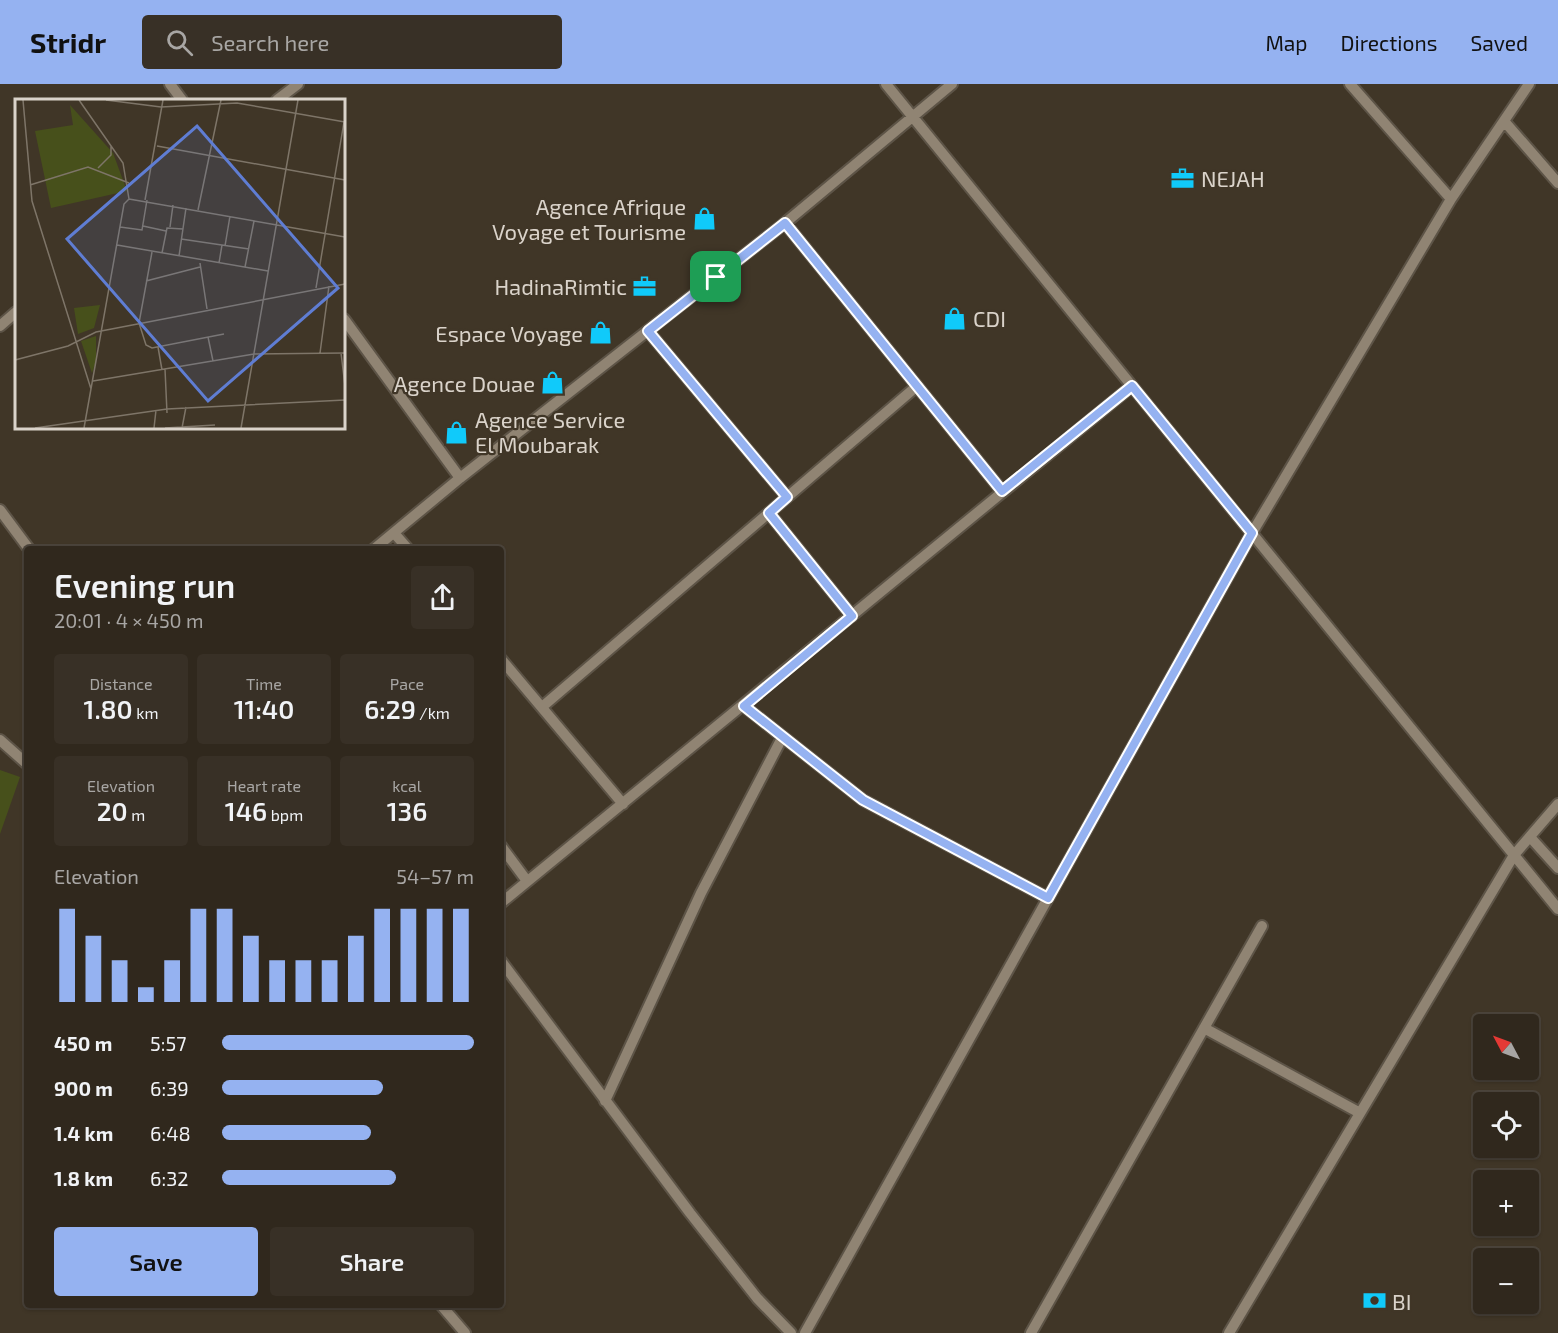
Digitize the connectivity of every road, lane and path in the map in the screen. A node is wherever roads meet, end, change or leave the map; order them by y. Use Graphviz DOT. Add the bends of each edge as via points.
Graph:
graph roads {
  1 [pos="170,84"];
  2 [pos="298,84"];
  3 [pos="886,84"];
  4 [pos="952,84"];
  5 [pos="1350,84"];
  6 [pos="1529,84"];
  7 [pos="181,99"];
  8 [pos="278,99"];
  9 [pos="912,116"];
  10 [pos="1504,121"];
  11 [pos="1558,183"];
  12 [pos="1450,199"];
  13 [pos="785,223"];
  14 [pos="15,313"];
  15 [pos="345,320"];
  16 [pos="0,326"];
  17 [pos="648,331"];
  18 [pos="917,386"];
  19 [pos="1132,386"];
  20 [pos="460,478"];
  21 [pos="1002,491"];
  22 [pos="787,497"];
  23 [pos="0,510"];
  24 [pos="769,513"];
  25 [pos="394,533"];
  26 [pos="1252,533"];
  27 [pos="27,546"];
  28 [pos="378,546"];
  29 [pos="405,546"];
  30 [pos="852,616"];
  31 [pos="504,663"];
  32 [pos="744,706"];
  33 [pos="542,707"];
  34 [pos="782,738"];
  35 [pos="0,740"];
  36 [pos="24,761"];
  37 [pos="623,804"];
  38 [pos="1558,804"];
  39 [pos="1530,837"];
  40 [pos="504,850"];
  41 [pos="1514,855"];
  42 [pos="1558,868"];
  43 [pos="527,881"];
  44 [pos="1048,898"];
  45 [pos="504,900"];
  46 [pos="1558,909"];
  47 [pos="1262,926"];
  48 [pos="504,965"];
  49 [pos="1204,1028"];
  50 [pos="605,1101"];
  51 [pos="1360,1113"];
  52 [pos="444,1308"];
  53 [pos="465,1333"];
  54 [pos="791,1333"];
  55 [pos="805,1333"];
  56 [pos="1031,1333"];
  57 [pos="1229,1333"];
  1 -- 7 [label="street"];
  2 -- 8 [label="street"];
  3 -- 9 [label="street"];
  4 -- 9 [label="street"];
  5 -- 12 [label="street"];
  6 -- 10 [label="street"];
  9 -- 13 [label="street"];
  9 -- 19 [label="street"];
  10 -- 11 [label="street"];
  10 -- 12 [label="street"];
  12 -- 26 [label="street"];
  13 -- 17 [label="street"];
  13 -- 18 [label="street"];
  14 -- 16 [label="street"];
  15 -- 20 [label="street"];
  17 -- 20 [label="street"];
  17 -- 22 [label="street"];
  18 -- 21 [label="street"];
  18 -- 22 [label="street"];
  19 -- 21 [label="street"];
  19 -- 26 [label="street"];
  20 -- 25 [label="street"];
  21 -- 30 [label="street"];
  22 -- 24 [label="street"];
  23 -- 27 [label="street"];
  24 -- 30 [label="street"];
  24 -- 33 [label="street"];
  25 -- 28 [label="street"];
  25 -- 29 [label="street"];
  26 -- 41 [label="street"];
  26 -- 44 [label="street"];
  30 -- 32 [label="street"];
  31 -- 33 [label="street"];
  32 -- 34 [label="street"];
  32 -- 37 [label="street"];
  33 -- 37 [label="street"];
  34 -- 44 [label="street" via="863,800"];
  34 -- 50 [label="street" via="701,893"];
  35 -- 36 [label="street"];
  37 -- 43 [label="street"];
  38 -- 39 [label="street"];
  39 -- 41 [label="street"];
  39 -- 42 [label="street"];
  40 -- 43 [label="street"];
  41 -- 46 [label="street"];
  41 -- 51 [label="street"];
  43 -- 45 [label="street"];
  44 -- 55 [label="street"];
  47 -- 49 [label="street"];
  48 -- 50 [label="street"];
  49 -- 51 [label="street"];
  49 -- 56 [label="street"];
  50 -- 54 [label="street" via="690,1214"];
  51 -- 57 [label="street"];
  52 -- 53 [label="street"];
}
